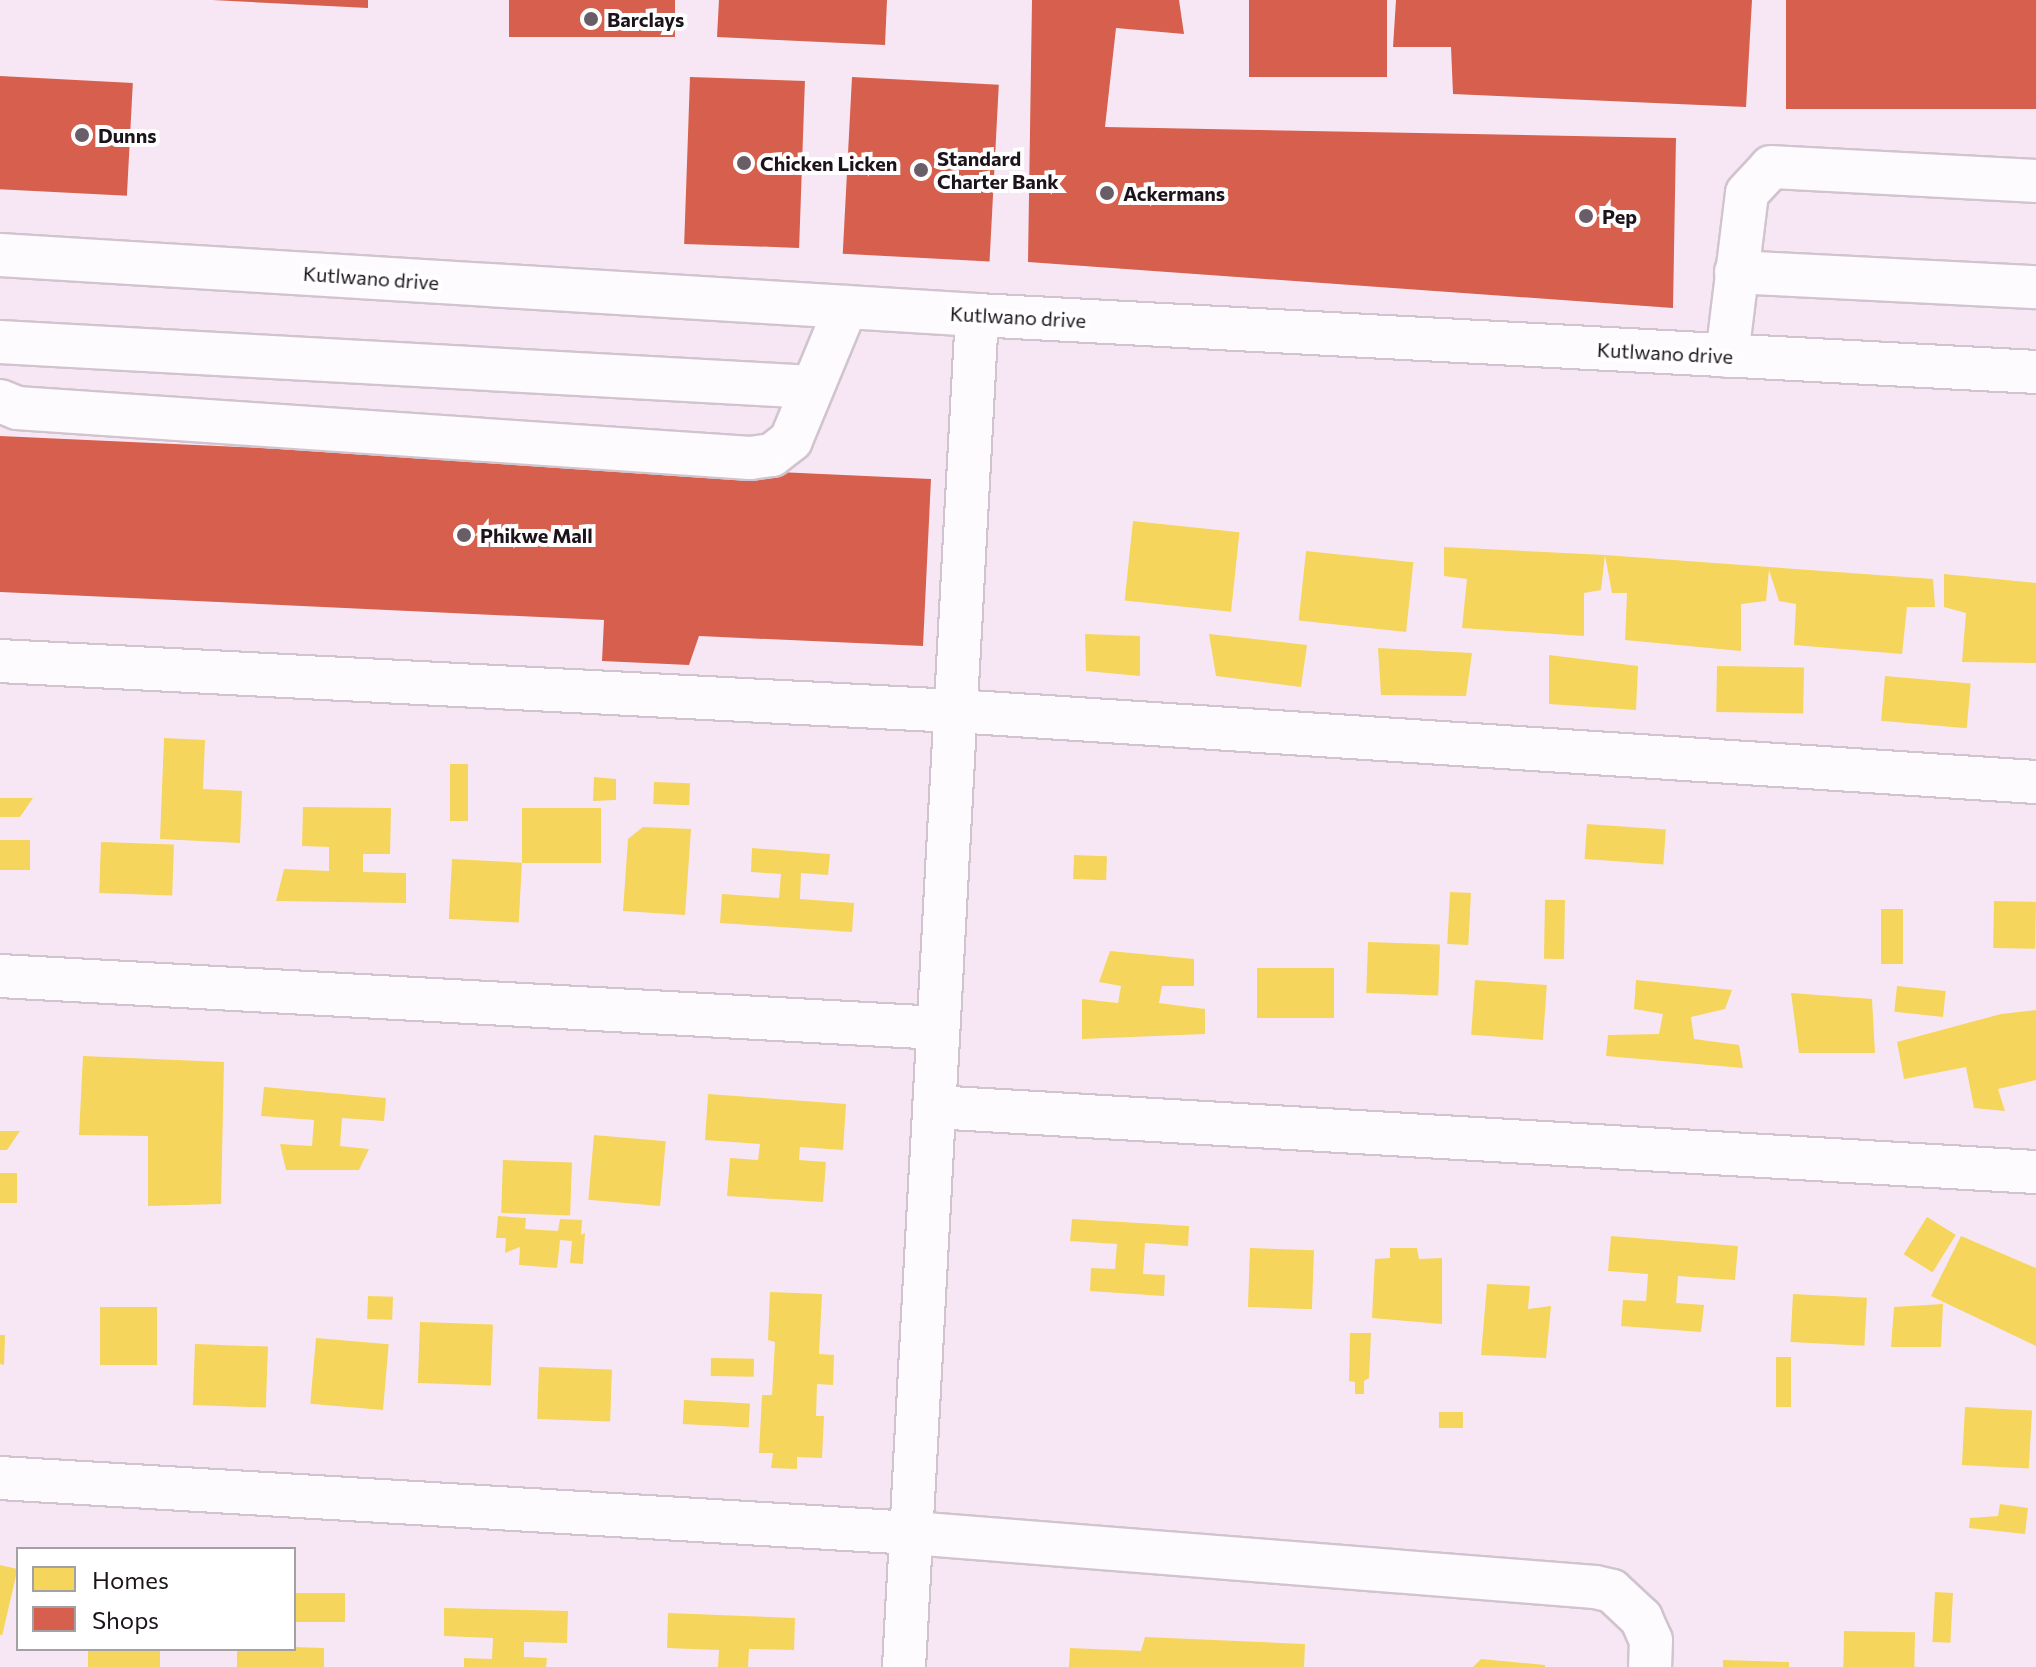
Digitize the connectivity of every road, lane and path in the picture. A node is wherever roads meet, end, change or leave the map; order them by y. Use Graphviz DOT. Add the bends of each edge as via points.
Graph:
graph roads {
  1 [pos="2036,181"];
  2 [pos="0,255"];
  3 [pos="1736,272"];
  4 [pos="2036,287"];
  5 [pos="846,307"];
  6 [pos="977,315"];
  7 [pos="0,342"];
  8 [pos="1727,356"];
  9 [pos="2036,372"];
  10 [pos="813,387"];
  11 [pos="0,401"];
  12 [pos="0,661"];
  13 [pos="955,711"];
  14 [pos="2036,782"];
  15 [pos="0,976"];
  16 [pos="939,1028"];
  17 [pos="934,1107"];
  18 [pos="2036,1172"];
  19 [pos="0,1478"];
  20 [pos="912,1533"];
  21 [pos="904,1667"];
  22 [pos="1650,1667"];
  1 -- 3 [label="street" via="1771,167 1747,193"];
  2 -- 5 [label="street, Kutlwano drive"];
  3 -- 4 [label="street"];
  3 -- 8 [label="street"];
  5 -- 6 [label="street, Kutlwano drive"];
  5 -- 10 [label="street"];
  6 -- 8 [label="street, Kutlwano drive"];
  6 -- 13 [label="street"];
  7 -- 10 [label="street"];
  8 -- 9 [label="street, Kutlwano drive"];
  10 -- 11 [label="street" via="791,440 772,455 750,458 17,408"];
  12 -- 13 [label="street"];
  13 -- 14 [label="street"];
  13 -- 16 [label="street"];
  15 -- 16 [label="street"];
  16 -- 17 [label="street"];
  17 -- 18 [label="street"];
  17 -- 20 [label="street"];
  19 -- 20 [label="street"];
  20 -- 21 [label="street"];
  20 -- 22 [label="street" via="1595,1587 1612,1591 1641,1618 1651,1640"];
}
